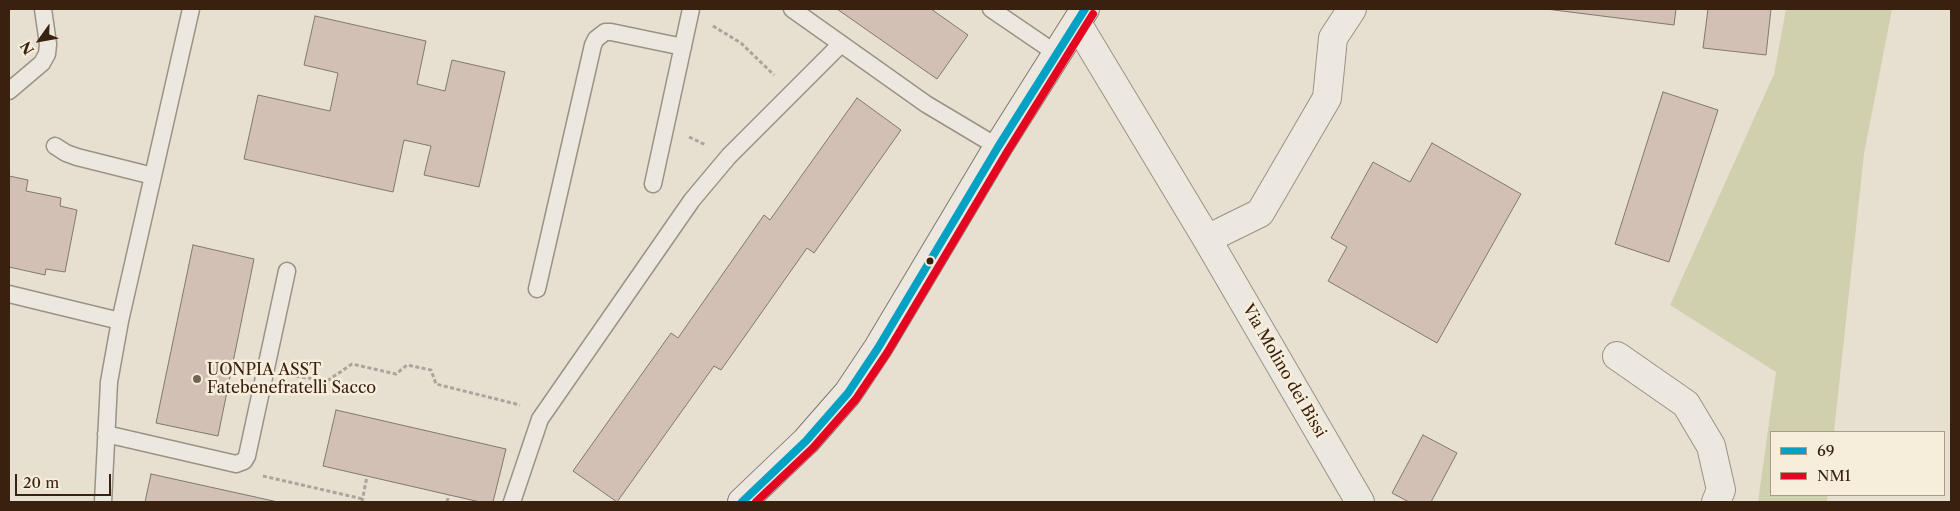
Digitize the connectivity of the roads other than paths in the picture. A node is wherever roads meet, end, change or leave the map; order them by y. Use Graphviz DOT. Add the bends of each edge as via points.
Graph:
graph roads {
  1 [pos="43,9"];
  2 [pos="191,9"];
  3 [pos="792,9"];
  4 [pos="991,9"];
  5 [pos="1352,9"];
  6 [pos="690,14"];
  7 [pos="1081,16"];
  8 [pos="841,44"];
  9 [pos="683,47"];
  10 [pos="1057,54"];
  11 [pos="9,91"];
  12 [pos="55,146"];
  13 [pos="998,147"];
  14 [pos="153,176"];
  15 [pos="653,184"];
  16 [pos="1207,240"];
  17 [pos="287,271"];
  18 [pos="537,289"];
  19 [pos="9,294"];
  20 [pos="120,322"];
  21 [pos="1617,356"];
  22 [pos="106,434"];
  23 [pos="103,502"];
  24 [pos="512,502"];
  25 [pos="742,502"];
  26 [pos="1360,502"];
  27 [pos="1716,502"];
  1 -- 11 [label="lane" via="47,54 42,63"];
  2 -- 14 [label="lane"];
  3 -- 8 [label="lane"];
  4 -- 10 [label="lane"];
  5 -- 16 [label="street" via="1333,38 1327,98 1260,213"];
  6 -- 9 [label="lane"];
  7 -- 10 [label="street"];
  7 -- 16 [label="street, Via Molino dei Bissi"];
  8 -- 13 [label="lane" via="926,104"];
  8 -- 24 [label="lane" via="729,156 692,200 545,412"];
  9 -- 15 [label="lane"];
  9 -- 18 [label="lane" via="611,32 605,32 592,45"];
  10 -- 13 [label="street"];
  12 -- 14 [label="lane" via="76,157"];
  13 -- 25 [label="street" via="929,265 848,393 806,442"];
  14 -- 20 [label="lane"];
  16 -- 26 [label="street, Via Molino dei Bissi"];
  17 -- 22 [label="lane" via="247,456 240,463"];
  19 -- 20 [label="lane"];
  20 -- 22 [label="lane" via="109,382"];
  21 -- 27 [label="street" via="1686,404 1711,446 1722,490"];
  22 -- 23 [label="lane"];
}
